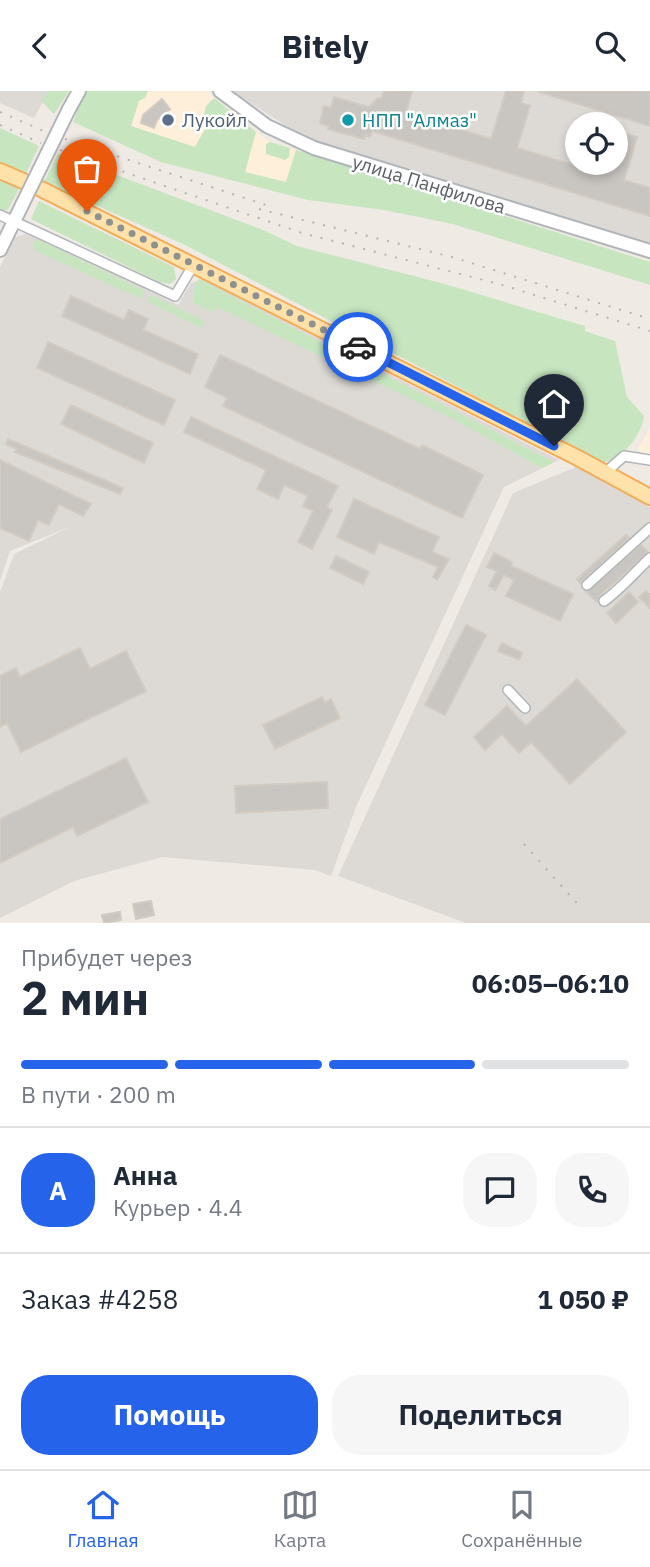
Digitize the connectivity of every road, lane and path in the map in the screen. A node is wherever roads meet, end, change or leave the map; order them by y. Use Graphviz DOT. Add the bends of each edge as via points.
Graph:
graph roads {
  1 [pos="79,91"];
  2 [pos="220,91"];
  3 [pos="0,171"];
  4 [pos="23,181"];
  5 [pos="41,189"];
  6 [pos="0,215"];
  7 [pos="14,221"];
  8 [pos="0,250"];
  9 [pos="650,251"];
  10 [pos="194,264"];
  11 [pos="650,460"];
  12 [pos="606,472"];
  13 [pos="650,497"];
  14 [pos="650,528"];
  15 [pos="650,558"];
  16 [pos="587,585"];
  17 [pos="604,601"];
  18 [pos="508,690"];
  19 [pos="525,708"];
  1 -- 7 [label="main road, bridge"];
  2 -- 9 [label="main road, улица Панфилова" via="267,126 314,148"];
  3 -- 4 [label="main road"];
  5 -- 10 [label="main road"];
  6 -- 7 [label="street"];
  7 -- 8 [label="main road"];
  7 -- 10 [label="street" via="175,296"];
  10 -- 12 [label="main road"];
  11 -- 12 [label="street" via="624,456"];
  12 -- 13 [label="main road"];
  14 -- 16 [label="street"];
  15 -- 17 [label="street" via="622,589"];
  18 -- 19 [label="street"];
}
